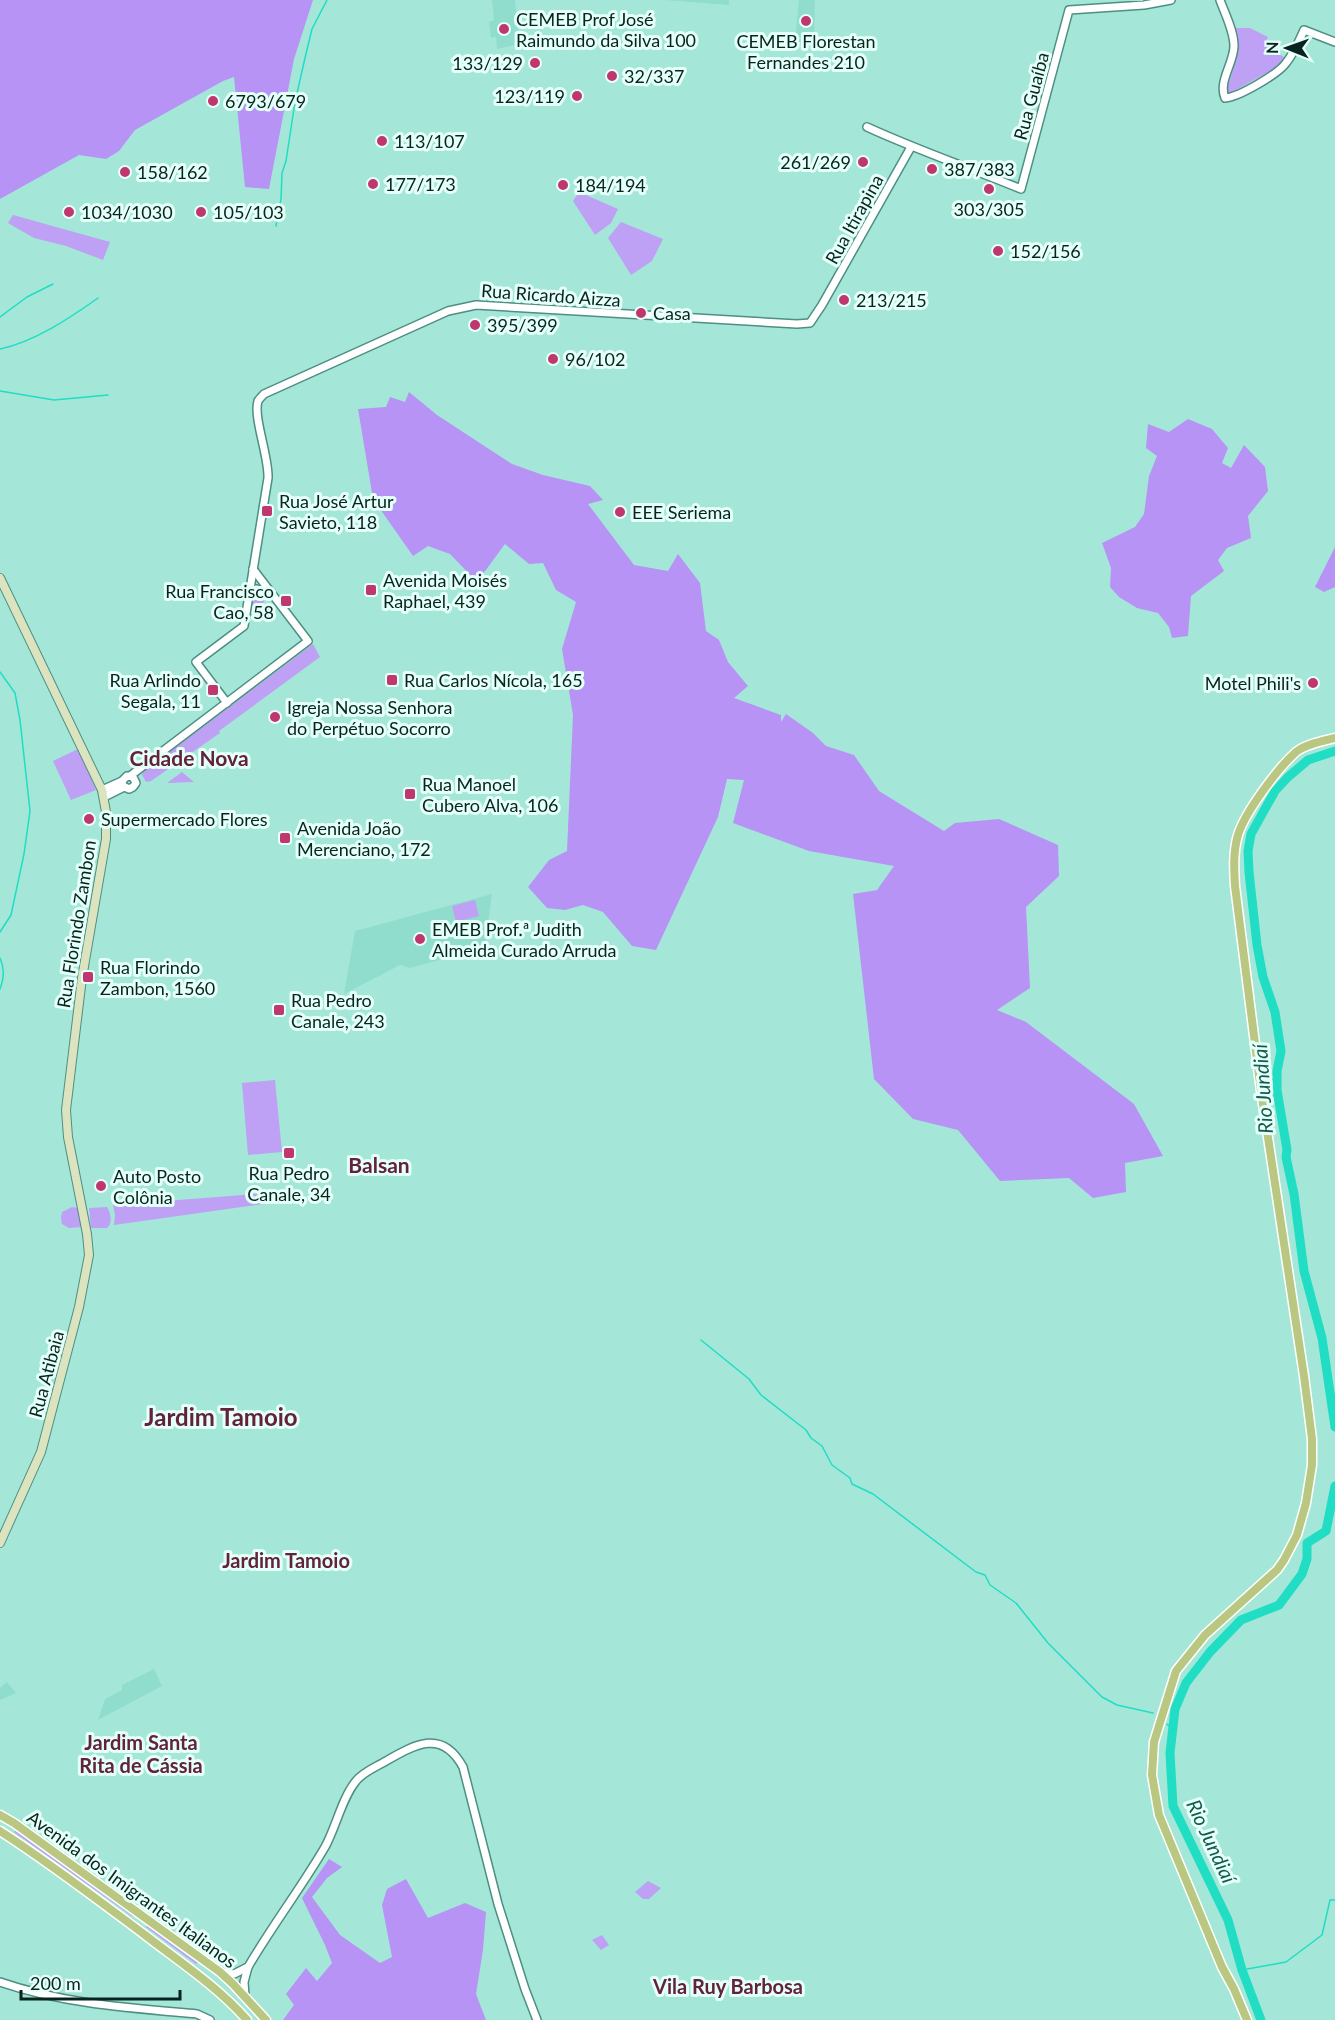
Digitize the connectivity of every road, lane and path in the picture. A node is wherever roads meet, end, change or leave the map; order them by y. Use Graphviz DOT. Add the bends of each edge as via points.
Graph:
graph roads {
  1 [pos="1171,0"];
  2 [pos="1220,0"];
  3 [pos="1335,42"];
  4 [pos="867,127"];
  5 [pos="911,147"];
  6 [pos="822,305"];
  7 [pos="253,569"];
  8 [pos="0,578"];
  9 [pos="271,592"];
  10 [pos="249,595"];
  11 [pos="227,703"];
  12 [pos="1335,738"];
  13 [pos="130,776"];
  14 [pos="123,784"];
  15 [pos="103,793"];
  16 [pos="81,1205"];
  17 [pos="0,1543"];
  18 [pos="0,1815"];
  19 [pos="22,1829"];
  20 [pos="3,1833"];
  21 [pos="140,1915"];
  22 [pos="131,1925"];
  23 [pos="248,1967"];
  24 [pos="220,1972"];
  25 [pos="202,1978"];
  26 [pos="0,1982"];
  27 [pos="245,1996"];
  28 [pos="210,2020"];
  29 [pos="247,2020"];
  30 [pos="266,2020"];
  31 [pos="537,2020"];
  32 [pos="1247,2020"];
  1 -- 5 [label="street, Rua Guaíba" via="1069,9 1021,189"];
  2 -- 3 [label="street" via="1234,48 1223,89 1225,98 1237,95 1281,68 1304,30"];
  4 -- 5 [label="street"];
  5 -- 6 [label="street, Rua Itirapina"];
  6 -- 7 [label="street, Rua Ricardo Aizza" via="810,322 797,324 462,307 281,385 264,394 258,405 268,472"];
  7 -- 9 [label="street"];
  7 -- 10 [label="street"];
  8 -- 15 [label="main road, Rua Florindo Zambon"];
  9 -- 10 [label="street" via="256,589"];
  9 -- 11 [label="street" via="308,642"];
  10 -- 11 [label="street" via="244,626 196,663"];
  11 -- 13 [label="street"];
  12 -- 32 [label="main road" via="1297,751 1254,804 1238,833 1234,854 1261,1091 1312,1439 1306,1503 1296,1539 1281,1565 1205,1635 1176,1671 1152,1754 1153,1786 1163,1826"];
  13 -- 14 [label="street" via="125,777"];
  13 -- 14 [label="street" via="135,785 131,789"];
  14 -- 15 [label="street"];
  15 -- 16 [label="main road, Rua Florindo Zambon" via="106,839 76,1018 66,1110"];
  16 -- 17 [label="main road, Rua Atibaia" via="89,1255 79,1307 41,1452"];
  18 -- 19 [label="main road, Avenida dos Imigrantes Italianos"];
  19 -- 20 [label="main road" via="12,1828"];
  19 -- 21 [label="main road, Avenida dos Imigrantes Italianos"];
  20 -- 22 [label="main road, Avenida dos Imigrantes Italianos"];
  21 -- 22 [label="main road"];
  21 -- 24 [label="main road, Avenida dos Imigrantes Italianos"];
  22 -- 25 [label="main road, Avenida dos Imigrantes Italianos"];
  23 -- 24 [label="street" via="234,1974"];
  23 -- 27 [label="street"];
  23 -- 31 [label="street" via="325,1847 350,1789 362,1775 415,1744 434,1743 452,1752 464,1767 498,1904"];
  24 -- 25 [label="main road" via="205,1970"];
  24 -- 27 [label="main road, Avenida dos Imigrantes Italianos"];
  25 -- 29 [label="main road, Avenida dos Imigrantes Italianos"];
  26 -- 28 [label="street" via="84,2003 197,2014"];
  27 -- 30 [label="main road, Avenida dos Imigrantes Italianos"];
}
